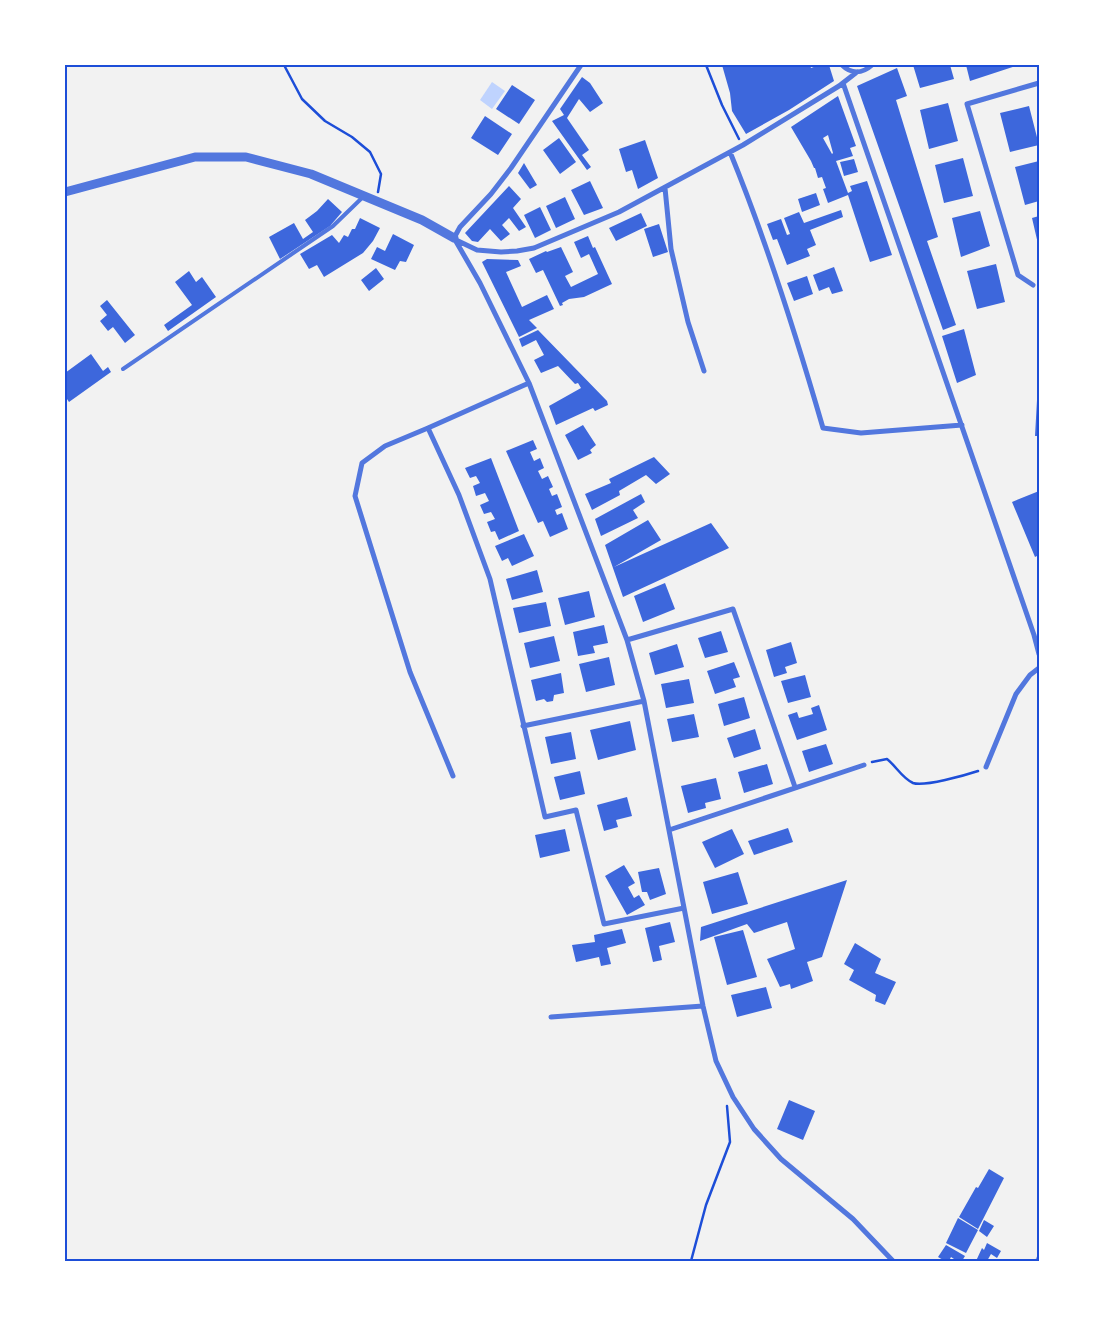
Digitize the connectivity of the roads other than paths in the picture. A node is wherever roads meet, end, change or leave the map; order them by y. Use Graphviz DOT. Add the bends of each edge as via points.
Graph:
graph roads {
  1 [pos="581,65"];
  2 [pos="842,65"];
  3 [pos="872,65"];
  4 [pos="857,72"];
  5 [pos="843,82"];
  6 [pos="1039,83"];
  7 [pos="730,152"];
  8 [pos="665,188"];
  9 [pos="65,192"];
  10 [pos="364,196"];
  11 [pos="454,238"];
  12 [pos="1033,285"];
  13 [pos="123,369"];
  14 [pos="704,371"];
  15 [pos="529,383"];
  16 [pos="962,425"];
  17 [pos="428,428"];
  18 [pos="628,640"];
  19 [pos="1039,654"];
  20 [pos="1039,668"];
  21 [pos="644,701"];
  22 [pos="523,726"];
  23 [pos="864,765"];
  24 [pos="986,767"];
  25 [pos="453,776"];
  26 [pos="795,787"];
  27 [pos="669,830"];
  28 [pos="684,908"];
  29 [pos="703,1006"];
  30 [pos="551,1017"];
  31 [pos="893,1261"];
  1 -- 11 [label="street" via="491,194"];
  2 -- 4 [label="street"];
  3 -- 4 [label="street"];
  4 -- 5 [label="street"];
  5 -- 7 [label="street"];
  5 -- 16 [label="street"];
  6 -- 12 [label="street" via="967,104 1018,275"];
  7 -- 8 [label="street"];
  7 -- 16 [label="street" via="751,202 791,319 823,428 861,433"];
  8 -- 11 [label="street" via="619,212 534,248 501,252 477,250"];
  8 -- 14 [label="street" via="671,248 688,322"];
  9 -- 10 [label="street" via="195,158 246,157 311,174"];
  10 -- 11 [label="street" via="422,220"];
  10 -- 13 [label="lane" via="333,226"];
  11 -- 15 [label="street"];
  15 -- 17 [label="street"];
  15 -- 18 [label="street"];
  16 -- 19 [label="street"];
  17 -- 22 [label="street" via="459,495 490,579"];
  17 -- 25 [label="street" via="385,446 362,462 355,496 410,672"];
  18 -- 21 [label="street"];
  18 -- 26 [label="street" via="734,609"];
  20 -- 24 [label="street" via="1030,674 1016,694"];
  21 -- 22 [label="street"];
  21 -- 27 [label="street"];
  22 -- 28 [label="street" via="545,817 576,810 604,924"];
  23 -- 26 [label="street"];
  26 -- 27 [label="street"];
  27 -- 28 [label="street"];
  28 -- 29 [label="street"];
  29 -- 30 [label="street"];
  29 -- 31 [label="street" via="716,1060 733,1097 754,1129 781,1159 853,1220"];
}
